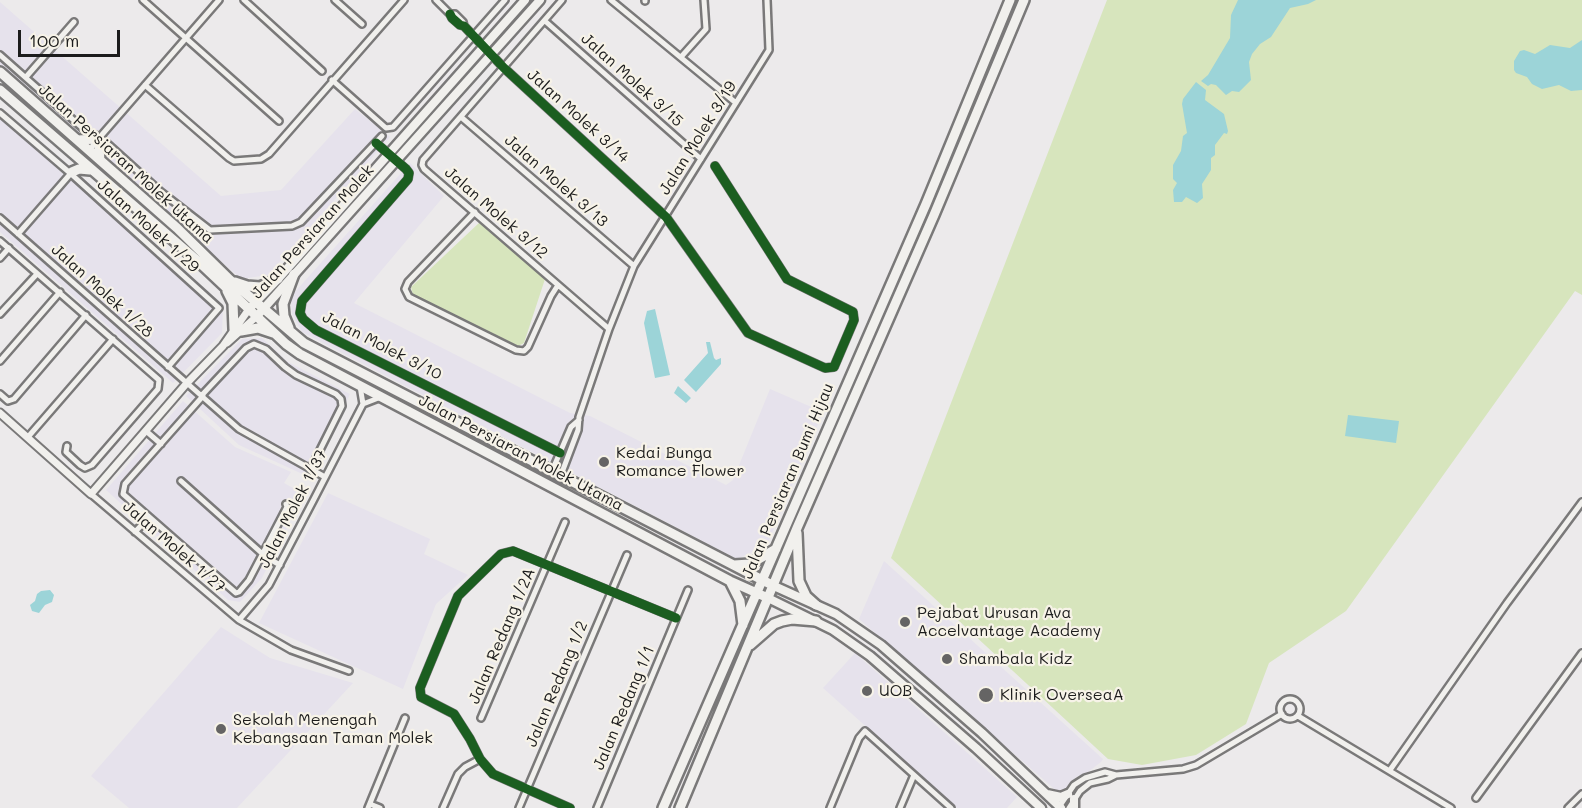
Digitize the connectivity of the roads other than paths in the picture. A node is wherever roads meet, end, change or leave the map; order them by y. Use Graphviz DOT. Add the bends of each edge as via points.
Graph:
graph roads {
  1 [pos="143,0"];
  2 [pos="219,0"];
  3 [pos="244,0"];
  4 [pos="335,0"];
  5 [pos="404,0"];
  6 [pos="436,0"];
  7 [pos="505,0"];
  8 [pos="525,0"];
  9 [pos="540,0"];
  10 [pos="562,0"];
  11 [pos="611,0"];
  12 [pos="704,0"];
  13 [pos="767,0"];
  14 [pos="1010,0"];
  15 [pos="1024,0"];
  16 [pos="545,21"];
  17 [pos="74,22"];
  18 [pos="362,24"];
  19 [pos="472,35"];
  20 [pos="186,37"];
  21 [pos="483,46"];
  22 [pos="0,55"];
  23 [pos="491,55"];
  24 [pos="681,57"];
  25 [pos="504,68"];
  26 [pos="322,71"];
  27 [pos="0,72"];
  28 [pos="26,77"];
  29 [pos="332,80"];
  30 [pos="145,85"];
  31 [pos="0,90"];
  32 [pos="736,103"];
  33 [pos="0,113"];
  34 [pos="461,117"];
  35 [pos="279,121"];
  36 [pos="382,136"];
  37 [pos="99,138"];
  38 [pos="77,140"];
  39 [pos="376,143"];
  40 [pos="90,151"];
  41 [pos="71,152"];
  42 [pos="388,153"];
  43 [pos="701,159"];
  44 [pos="100,160"];
  45 [pos="81,161"];
  46 [pos="397,161"];
  47 [pos="715,165"];
  48 [pos="94,172"];
  49 [pos="71,173"];
  50 [pos="475,212"];
  51 [pos="666,217"];
  52 [pos="0,218"];
  53 [pos="18,234"];
  54 [pos="0,241"];
  55 [pos="9,248"];
  56 [pos="0,258"];
  57 [pos="633,266"];
  58 [pos="897,271"];
  59 [pos="37,273"];
  60 [pos="294,274"];
  61 [pos="907,278"];
  62 [pos="278,279"];
  63 [pos="227,283"];
  64 [pos="558,285"];
  65 [pos="60,292"];
  66 [pos="256,309"];
  67 [pos="0,314"];
  68 [pos="86,315"];
  69 [pos="609,329"];
  70 [pos="237,330"];
  71 [pos="290,332"];
  72 [pos="275,333"];
  73 [pos="113,339"];
  74 [pos="862,348"];
  75 [pos="873,354"];
  76 [pos="0,361"];
  77 [pos="168,367"];
  78 [pos="188,383"];
  79 [pos="359,385"];
  80 [pos="0,394"];
  81 [pos="202,396"];
  82 [pos="382,396"];
  83 [pos="363,404"];
  84 [pos="0,413"];
  85 [pos="579,420"];
  86 [pos="146,431"];
  87 [pos="28,436"];
  88 [pos="161,444"];
  89 [pos="67,446"];
  90 [pos="560,453"];
  91 [pos="310,470"];
  92 [pos="556,473"];
  93 [pos="325,477"];
  94 [pos="181,482"];
  95 [pos="91,494"];
  96 [pos="1582,502"];
  97 [pos="286,504"];
  98 [pos="149,517"];
  99 [pos="565,522"];
  100 [pos="797,528"];
  101 [pos="135,532"];
  102 [pos="777,548"];
  103 [pos="262,554"];
  104 [pos="627,555"];
  105 [pos="548,564"];
  106 [pos="280,565"];
  107 [pos="732,565"];
  108 [pos="730,581"];
  109 [pos="763,581"];
  110 [pos="774,586"];
  111 [pos="612,590"];
  112 [pos="688,590"];
  113 [pos="757,593"];
  114 [pos="768,598"];
  115 [pos="816,605"];
  116 [pos="676,618"];
  117 [pos="239,620"];
  118 [pos="816,621"];
  119 [pos="743,627"];
  120 [pos="749,645"];
  121 [pos="1581,657"];
  122 [pos="349,671"];
  123 [pos="1282,714"];
  124 [pos="1298,716"];
  125 [pos="405,718"];
  126 [pos="481,718"];
  127 [pos="480,759"];
  128 [pos="1390,771"];
  129 [pos="914,775"];
  130 [pos="527,789"];
  131 [pos="1047,793"];
  132 [pos="1582,794"];
  133 [pos="1476,798"];
  134 [pos="1072,800"];
  135 [pos="369,806"];
  136 [pos="380,808"];
  137 [pos="443,808"];
  138 [pos="519,808"];
  139 [pos="570,808"];
  140 [pos="597,808"];
  141 [pos="663,808"];
  142 [pos="680,808"];
  143 [pos="830,808"];
  144 [pos="900,808"];
  145 [pos="951,808"];
  146 [pos="1041,808"];
  147 [pos="1062,808"];
  148 [pos="1450,808"];
  149 [pos="1568,808"];
  1 -- 20 [label="street"];
  2 -- 20 [label="street"];
  3 -- 26 [label="street"];
  4 -- 18 [label="street"];
  5 -- 29 [label="street"];
  6 -- 19 [label="street, Jalan Molek 3/14" via="455,14"];
  7 -- 19 [label="street"];
  8 -- 21 [label="main road, Jalan Persiaran Molek"];
  9 -- 23 [label="main road, Jalan Persiaran Molek"];
  10 -- 16 [label="street, Jalan Molek 3/12"];
  11 -- 24 [label="street"];
  12 -- 24 [label="street" via="706,29"];
  13 -- 32 [label="street, Jalan Molek 3/19" via="768,50"];
  14 -- 58 [label="main road, Jalan Persiaran Bumi Hijau"];
  15 -- 61 [label="main road, Jalan Persiaran Bumi Hijau"];
  16 -- 25 [label="street, Jalan Molek 3/12"];
  16 -- 43 [label="street, Jalan Molek 3/15"];
  17 -- 28 [label="street"];
  19 -- 21 [label="street, Jalan Molek 3/14"];
  19 -- 29 [label="street" via="393,127 386,128"];
  20 -- 30 [label="street"];
  20 -- 35 [label="street"];
  21 -- 23 [label="street, Jalan Molek 3/14"];
  21 -- 42 [label="main road, Jalan Persiaran Molek"];
  22 -- 28 [label="street"];
  23 -- 25 [label="street, Jalan Molek 3/14"];
  23 -- 46 [label="main road, Jalan Persiaran Molek"];
  24 -- 32 [label="street"];
  25 -- 34 [label="street, Jalan Molek 3/12"];
  25 -- 51 [label="street, Jalan Molek 3/14"];
  27 -- 38 [label="main road, Jalan Persiaran Molek Utama"];
  28 -- 37 [label="street" via="87,132"];
  29 -- 30 [label="street" via="268,154 261,159 234,161"];
  30 -- 37 [label="street"];
  31 -- 41 [label="main road, Jalan Persiaran Molek Utama"];
  32 -- 43 [label="street, Jalan Molek 3/19"];
  33 -- 49 [label="street, Jalan Molek 1/29"];
  34 -- 50 [label="street, Jalan Molek 3/12" via="422,165"];
  34 -- 57 [label="street, Jalan Molek 3/13"];
  36 -- 39 [label="street"];
  37 -- 38 [label="main road"];
  37 -- 39 [label="street" via="210,230 292,226 301,222"];
  37 -- 40 [label="street"];
  37 -- 44 [label="main road"];
  38 -- 40 [label="main road, Jalan Persiaran Molek Utama"];
  38 -- 45 [label="main road" via="82,149"];
  39 -- 42 [label="street"];
  40 -- 44 [label="main road, Jalan Persiaran Molek Utama"];
  40 -- 48 [label="main road"];
  41 -- 45 [label="main road, Jalan Persiaran Molek Utama"];
  41 -- 49 [label="main road"];
  42 -- 46 [label="street"];
  42 -- 62 [label="main road, Jalan Persiaran Molek"];
  43 -- 51 [label="street, Jalan Molek 3/19"];
  44 -- 63 [label="main road, Jalan Persiaran Molek Utama" via="177,228"];
  45 -- 48 [label="main road, Jalan Persiaran Molek Utama"];
  45 -- 49 [label="street"];
  46 -- 60 [label="main road, Jalan Persiaran Molek"];
  46 -- 90 [label="street, Jalan Molek 3/10" via="409,173 408,179 302,301 303,319 316,330"];
  47 -- 51 [label="street, Jalan Molek 3/14" via="787,279 853,312 854,320 834,366 825,368 748,333"];
  48 -- 49 [label="main road" via="85,169"];
  48 -- 63 [label="main road, Jalan Persiaran Molek Utama"];
  49 -- 53 [label="street"];
  49 -- 77 [label="street, Jalan Molek 1/29" via="219,308"];
  50 -- 64 [label="street, Jalan Molek 3/12"];
  50 -- 64 [label="street" via="408,282 405,289 409,297 524,351"];
  51 -- 57 [label="street, Jalan Molek 3/19"];
  52 -- 53 [label="street, Jalan Molek 1/28"];
  53 -- 77 [label="street, Jalan Molek 1/28"];
  54 -- 55 [label="street"];
  55 -- 56 [label="street"];
  55 -- 59 [label="street"];
  57 -- 69 [label="street, Jalan Molek 3/19"];
  58 -- 61 [label="main road" via="901,279"];
  58 -- 74 [label="main road, Jalan Persiaran Bumi Hijau"];
  59 -- 65 [label="street"];
  59 -- 67 [label="street"];
  60 -- 66 [label="main road, Jalan Persiaran Molek"];
  60 -- 71 [label="main road" via="283,304"];
  61 -- 75 [label="main road, Jalan Persiaran Bumi Hijau"];
  62 -- 63 [label="main road" via="252,287"];
  62 -- 66 [label="main road, Jalan Persiaran Molek"];
  63 -- 66 [label="main road"];
  63 -- 70 [label="main road"];
  64 -- 69 [label="street, Jalan Molek 3/12"];
  65 -- 68 [label="street"];
  65 -- 76 [label="street"];
  66 -- 70 [label="street, Jalan Persiaran Molek"];
  66 -- 71 [label="main road, Jalan Persiaran Molek Utama"];
  66 -- 72 [label="main road, Jalan Persiaran Molek Utama"];
  68 -- 73 [label="street"];
  68 -- 80 [label="street" via="14,399 8,401"];
  69 -- 85 [label="street, Jalan Molek 3/19"];
  70 -- 72 [label="main road" via="258,328"];
  70 -- 78 [label="street, Jalan Persiaran Molek"];
  71 -- 92 [label="main road, Jalan Persiaran Molek Utama" via="321,353"];
  72 -- 79 [label="main road, Jalan Persiaran Molek Utama" via="300,354"];
  73 -- 87 [label="street"];
  73 -- 89 [label="street" via="159,380 158,389 93,465 80,465 66,452"];
  74 -- 75 [label="main road"];
  74 -- 102 [label="main road, Jalan Persiaran Bumi Hijau"];
  75 -- 100 [label="main road, Jalan Persiaran Bumi Hijau"];
  77 -- 78 [label="street, Jalan Molek 1/28"];
  78 -- 81 [label="street, Jalan Molek 1/28"];
  78 -- 86 [label="street, Jalan Persiaran Molek"];
  79 -- 82 [label="main road, Jalan Persiaran Molek Utama"];
  79 -- 83 [label="street"];
  81 -- 88 [label="street"];
  81 -- 91 [label="street, Jalan Molek 1/28" via="239,429"];
  81 -- 91 [label="street" via="254,344 266,349 296,375 336,394 342,406"];
  82 -- 83 [label="street"];
  82 -- 108 [label="main road, Jalan Persiaran Molek Utama"];
  83 -- 93 [label="street, Jalan Molek 1/37"];
  84 -- 87 [label="street, Jalan Molek 1/27"];
  85 -- 90 [label="street, Jalan Molek 3/19" via="571,427"];
  85 -- 92 [label="street, Jalan Molek 3/19" via="578,430"];
  86 -- 88 [label="street"];
  86 -- 95 [label="street, Jalan Persiaran Molek"];
  87 -- 95 [label="street, Jalan Molek 1/27"];
  88 -- 98 [label="street" via="123,488 125,496"];
  90 -- 92 [label="street, Jalan Molek 3/19"];
  91 -- 93 [label="street, Jalan Molek 1/28"];
  92 -- 107 [label="main road, Jalan Persiaran Molek Utama"];
  93 -- 106 [label="street, Jalan Molek 1/37"];
  94 -- 103 [label="street"];
  95 -- 101 [label="street, Jalan Molek 1/27"];
  96 -- 128 [label="street"];
  97 -- 103 [label="street"];
  98 -- 101 [label="street"];
  98 -- 103 [label="street" via="233,592 239,592 248,582"];
  99 -- 105 [label="street"];
  100 -- 110 [label="main road, Jalan Persiaran Bumi Hijau"];
  100 -- 115 [label="main road" via="799,581"];
  101 -- 117 [label="street, Jalan Molek 1/27"];
  102 -- 107 [label="main road" via="750,564"];
  102 -- 109 [label="main road, Jalan Persiaran Bumi Hijau"];
  103 -- 106 [label="street"];
  104 -- 111 [label="street"];
  105 -- 111 [label="street"];
  105 -- 126 [label="street, Jalan Redang 1/2A"];
  105 -- 127 [label="street" via="513,551 497,558 458,596 420,688 423,699 454,714"];
  106 -- 117 [label="street, Jalan Molek 1/37" via="267,589"];
  107 -- 109 [label="main road, Jalan Persiaran Molek Utama"];
  108 -- 113 [label="main road, Jalan Persiaran Molek Utama"];
  108 -- 119 [label="main road" via="740,601"];
  109 -- 110 [label="main road, Jalan Persiaran Molek Utama"];
  109 -- 113 [label="main road, Jalan Persiaran Bumi Hijau"];
  110 -- 114 [label="main road, Jalan Persiaran Bumi Hijau"];
  110 -- 115 [label="main road"];
  111 -- 116 [label="street"];
  111 -- 130 [label="street, Jalan Redang 1/2"];
  112 -- 116 [label="street, Jalan Redang 1/1"];
  113 -- 114 [label="main road, Jalan Persiaran Molek Utama"];
  113 -- 119 [label="main road, Jalan Persiaran Bumi Hijau"];
  114 -- 118 [label="main road"];
  114 -- 120 [label="main road, Jalan Persiaran Bumi Hijau"];
  115 -- 131 [label="main road" via="880,645"];
  116 -- 140 [label="street, Jalan Redang 1/1"];
  117 -- 122 [label="street, Jalan Molek 1/27" via="291,650"];
  118 -- 120 [label="main road" via="782,621"];
  118 -- 146 [label="main road" via="870,656"];
  119 -- 141 [label="main road, Jalan Persiaran Bumi Hijau"];
  120 -- 142 [label="main road, Jalan Persiaran Bumi Hijau"];
  121 -- 133 [label="street"];
  123 -- 124 [label="street" via="1290,719"];
  123 -- 124 [label="street" via="1283,702 1292,699 1300,706"];
  123 -- 134 [label="street" via="1184,769 1090,776 1074,785"];
  124 -- 128 [label="street"];
  125 -- 135 [label="street"];
  127 -- 130 [label="street" via="496,776"];
  127 -- 137 [label="street" via="458,774"];
  128 -- 148 [label="street"];
  129 -- 143 [label="street" via="865,731"];
  129 -- 144 [label="street"];
  129 -- 145 [label="street"];
  130 -- 138 [label="street, Jalan Redang 1/2"];
  130 -- 139 [label="street"];
  131 -- 134 [label="main road"];
  131 -- 147 [label="main road"];
  132 -- 149 [label="street"];
  134 -- 147 [label="street"];
  134 -- 147 [label="street"];
  135 -- 136 [label="street"];
}
